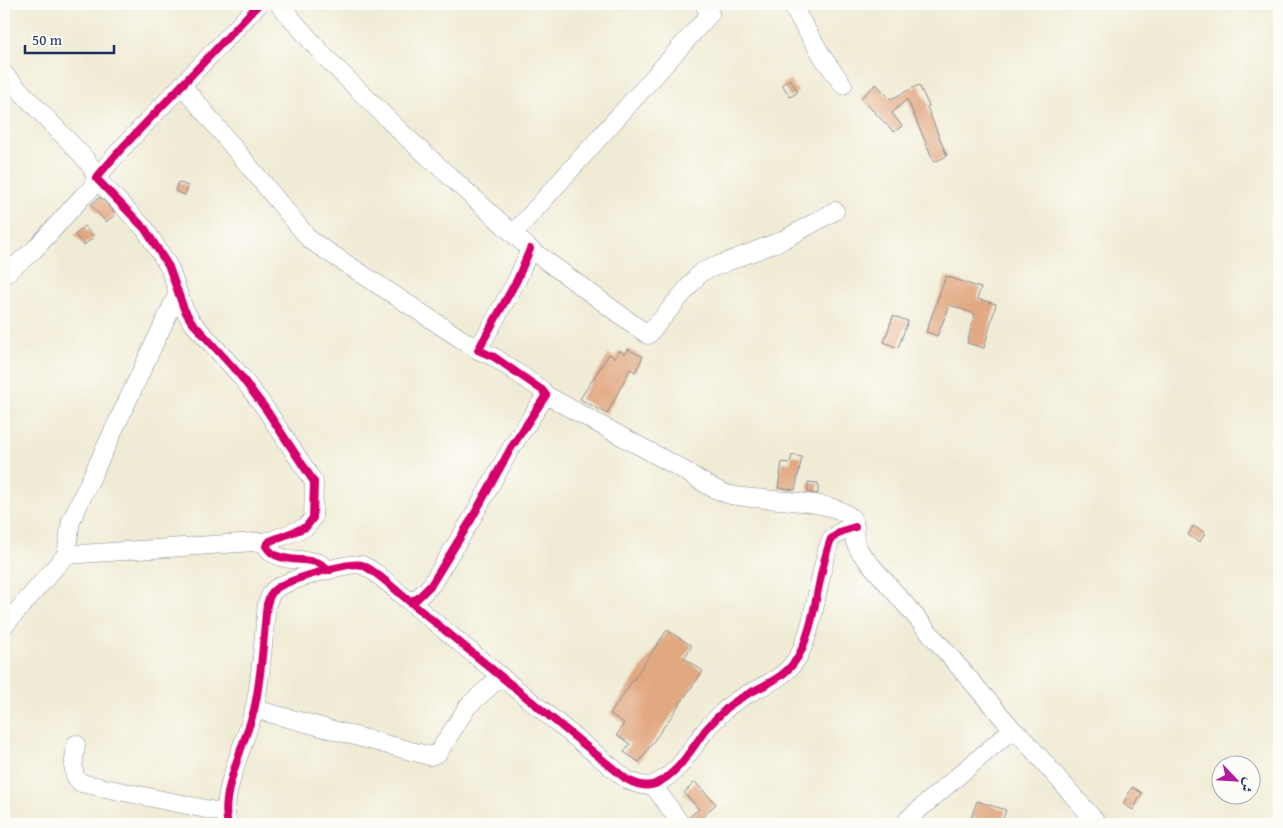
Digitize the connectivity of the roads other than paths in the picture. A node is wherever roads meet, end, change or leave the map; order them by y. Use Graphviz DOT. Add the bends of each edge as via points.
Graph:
graph roads {
  1 [pos="259,4"];
  2 [pos="279,4"];
  3 [pos="704,4"];
  4 [pos="791,4"];
  5 [pos="4,74"];
  6 [pos="182,85"];
  7 [pos="843,85"];
  8 [pos="96,178"];
  9 [pos="835,211"];
  10 [pos="514,233"];
  11 [pos="530,249"];
  12 [pos="4,275"];
  13 [pos="178,293"];
  14 [pos="478,350"];
  15 [pos="546,395"];
  16 [pos="855,527"];
  17 [pos="270,541"];
  18 [pos="66,555"];
  19 [pos="330,570"];
  20 [pos="409,600"];
  21 [pos="4,626"];
  22 [pos="500,677"];
  23 [pos="254,709"];
  24 [pos="1014,732"];
  25 [pos="76,744"];
  26 [pos="653,785"];
  27 [pos="227,819"];
  28 [pos="681,824"];
  29 [pos="906,824"];
  30 [pos="1098,824"];
  1 -- 6 [label="street"];
  2 -- 10 [label="street" via="324,56 402,133"];
  3 -- 10 [label="street" via="710,14"];
  4 -- 7 [label="street"];
  5 -- 8 [label="street" via="82,154"];
  6 -- 8 [label="street"];
  6 -- 14 [label="street" via="310,240"];
  8 -- 12 [label="street" via="92,189"];
  8 -- 13 [label="street" via="145,229 169,267"];
  9 -- 11 [label="street" via="784,240 701,272 648,335"];
  10 -- 11 [label="street"];
  11 -- 14 [label="street" via="517,280"];
  13 -- 17 [label="street" via="191,320 265,408 314,482 313,518 306,527"];
  13 -- 18 [label="street" via="71,521"];
  14 -- 15 [label="street" via="494,357"];
  15 -- 16 [label="street" via="728,495 837,508 852,517"];
  15 -- 20 [label="street" via="511,448 432,585 416,599"];
  16 -- 24 [label="street" via="855,542 860,552"];
  16 -- 26 [label="street" via="842,530 831,539 800,654 788,671 763,688 736,700 705,730 670,776"];
  17 -- 18 [label="street"];
  17 -- 19 [label="street" via="266,546 276,556 318,563"];
  18 -- 21 [label="street"];
  19 -- 20 [label="street" via="345,565 361,565"];
  19 -- 23 [label="street" via="271,593"];
  20 -- 22 [label="street"];
  22 -- 23 [label="street" via="468,706 438,753 430,756"];
  22 -- 26 [label="street" via="626,779 639,785"];
  23 -- 27 [label="street" via="232,782"];
  24 -- 29 [label="street" via="1007,734"];
  24 -- 30 [label="street"];
  25 -- 27 [label="street" via="73,771 75,779 81,783"];
  26 -- 28 [label="street"];
}
